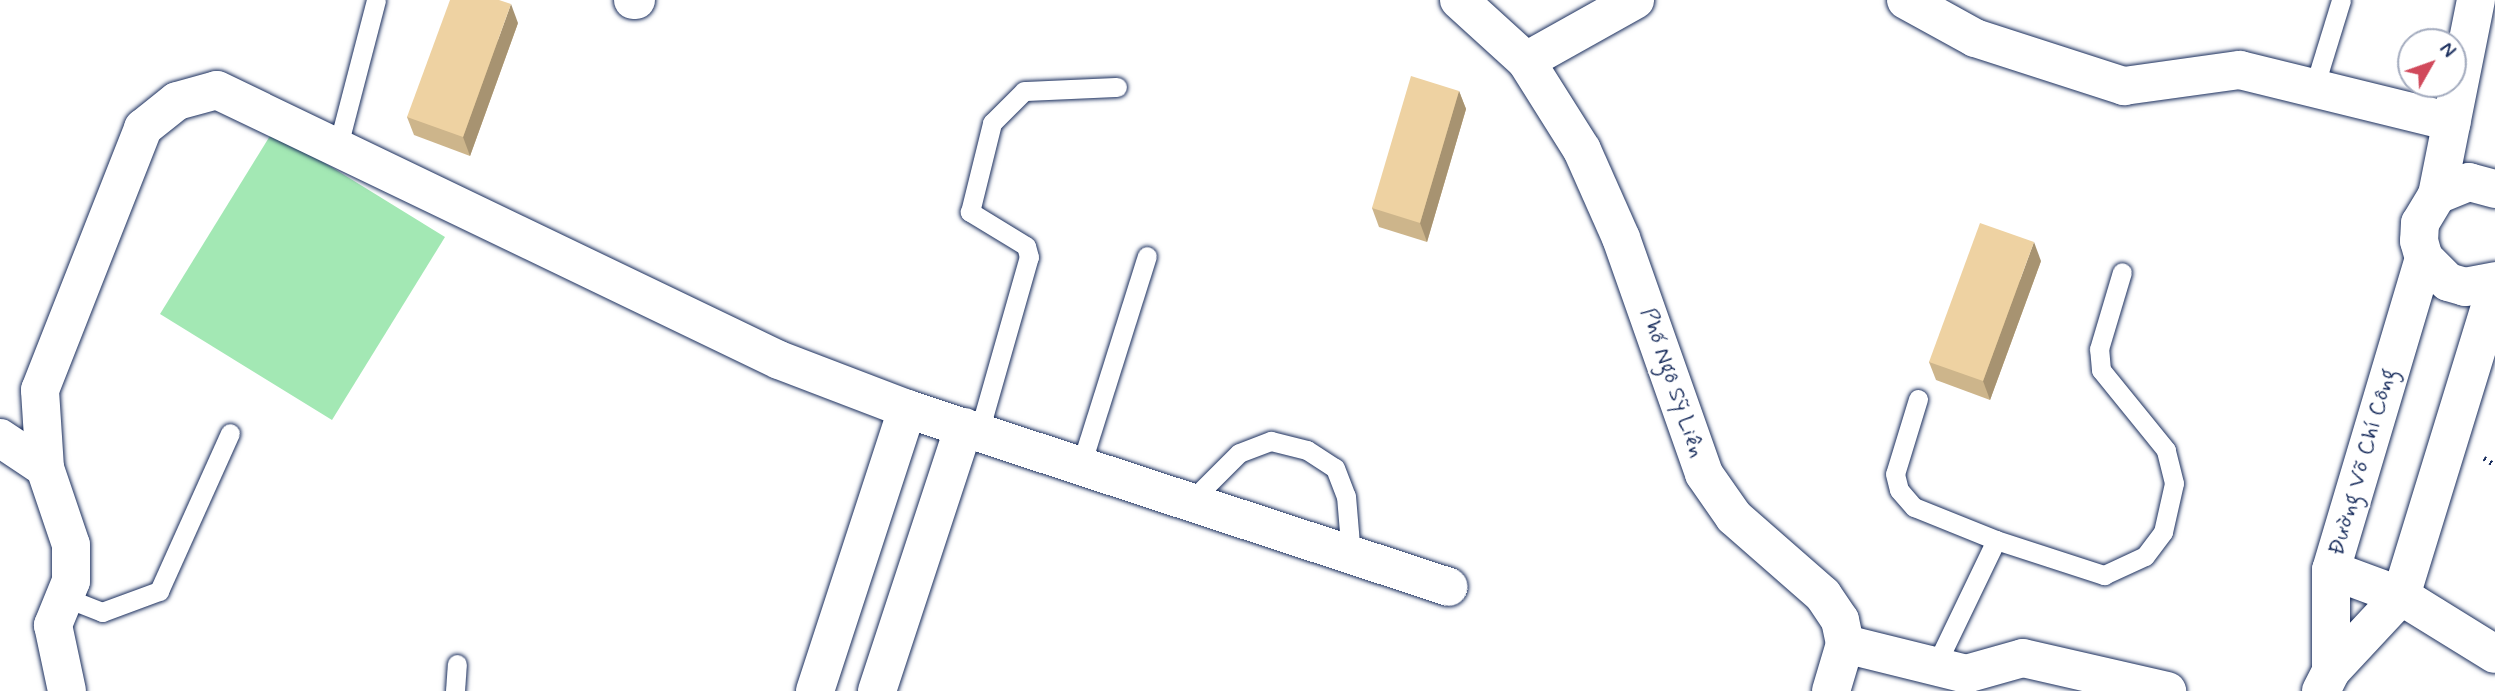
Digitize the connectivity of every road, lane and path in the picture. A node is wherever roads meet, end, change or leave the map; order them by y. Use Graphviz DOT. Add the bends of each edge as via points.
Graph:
graph roads {
  1 [pos="376,0"];
  2 [pos="1459,0"];
  3 [pos="1635,0"];
  4 [pos="1906,0"];
  5 [pos="2341,0"];
  6 [pos="2476,0"];
  7 [pos="2492,0"];
  8 [pos="2495,25"];
  9 [pos="1525,61"];
  10 [pos="1117,87"];
  11 [pos="2314,88"];
  12 [pos="2452,122"];
  13 [pos="338,146"];
  14 [pos="2495,190"];
  15 [pos="2437,195"];
  16 [pos="1147,257"];
  17 [pos="2424,258"];
  18 [pos="2122,272"];
  19 [pos="2495,281"];
  20 [pos="2495,290"];
  21 [pos="1918,399"];
  22 [pos="907,409"];
  23 [pos="971,430"];
  24 [pos="230,433"];
  25 [pos="0,439"];
  26 [pos="1081,465"];
  27 [pos="45,468"];
  28 [pos="1190,502"];
  29 [pos="1996,540"];
  30 [pos="1351,556"];
  31 [pos="2331,570"];
  32 [pos="1449,587"];
  33 [pos="2402,596"];
  34 [pos="64,597"];
  35 [pos="1845,644"];
  36 [pos="2495,654"];
  37 [pos="457,664"];
  38 [pos="1962,677"];
  39 [pos="2326,681"];
  40 [pos="67,691"];
  41 [pos="455,691"];
  42 [pos="814,691"];
  43 [pos="877,691"];
  44 [pos="1831,691"];
  45 [pos="2167,691"];
  1 -- 13 [label="lane"];
  2 -- 9 [label="street, Phố Ngô Sỹ Liên"];
  3 -- 9 [label="street"];
  4 -- 11 [label="street" via="1975,38 2124,86 2241,70"];
  5 -- 11 [label="lane"];
  6 -- 12 [label="street"];
  7 -- 8 [label="street"];
  9 -- 35 [label="street, Phố Ngô Sỹ Liên" via="1582,150 1621,238 1704,474 1734,517 1823,595 1840,621"];
  10 -- 23 [label="lane" via="1024,90 992,123 970,212 1026,246 1029,257"];
  11 -- 12 [label="street"];
  12 -- 15 [label="street"];
  13 -- 22 [label="street" via="779,360"];
  13 -- 27 [label="street" via="217,90 177,101 143,128 40,390"];
  14 -- 15 [label="street" via="2469,183"];
  15 -- 17 [label="street" via="2420,223"];
  16 -- 26 [label="lane"];
  17 -- 19 [label="street" via="2448,282 2482,286"];
  17 -- 31 [label="street, Đường Võ Chí Công"];
  18 -- 29 [label="lane" via="2099,349 2101,370 2166,450 2174,483 2163,532 2145,556 2104,575"];
  20 -- 33 [label="street, Đường Võ Chí Công"];
  21 -- 29 [label="lane" via="1895,474 1899,491 1914,507"];
  22 -- 23 [label="street"];
  22 -- 42 [label="street"];
  23 -- 26 [label="street"];
  23 -- 43 [label="street"];
  24 -- 34 [label="lane" via="159,591 103,612"];
  25 -- 27 [label="street"];
  26 -- 28 [label="street"];
  27 -- 34 [label="street" via="71,545"];
  28 -- 30 [label="street"];
  28 -- 30 [label="lane" via="1239,453 1271,441 1307,450 1335,468 1346,496"];
  29 -- 38 [label="lane"];
  30 -- 32 [label="street"];
  31 -- 33 [label="street"];
  31 -- 39 [label="street, Đường Võ Chí Công"];
  33 -- 36 [label="street"];
  33 -- 39 [label="street, Đường Võ Chí Công"];
  34 -- 40 [label="street" via="54,625"];
  35 -- 38 [label="street"];
  35 -- 44 [label="street"];
  37 -- 41 [label="lane"];
  38 -- 45 [label="street" via="2023,658"];
}
